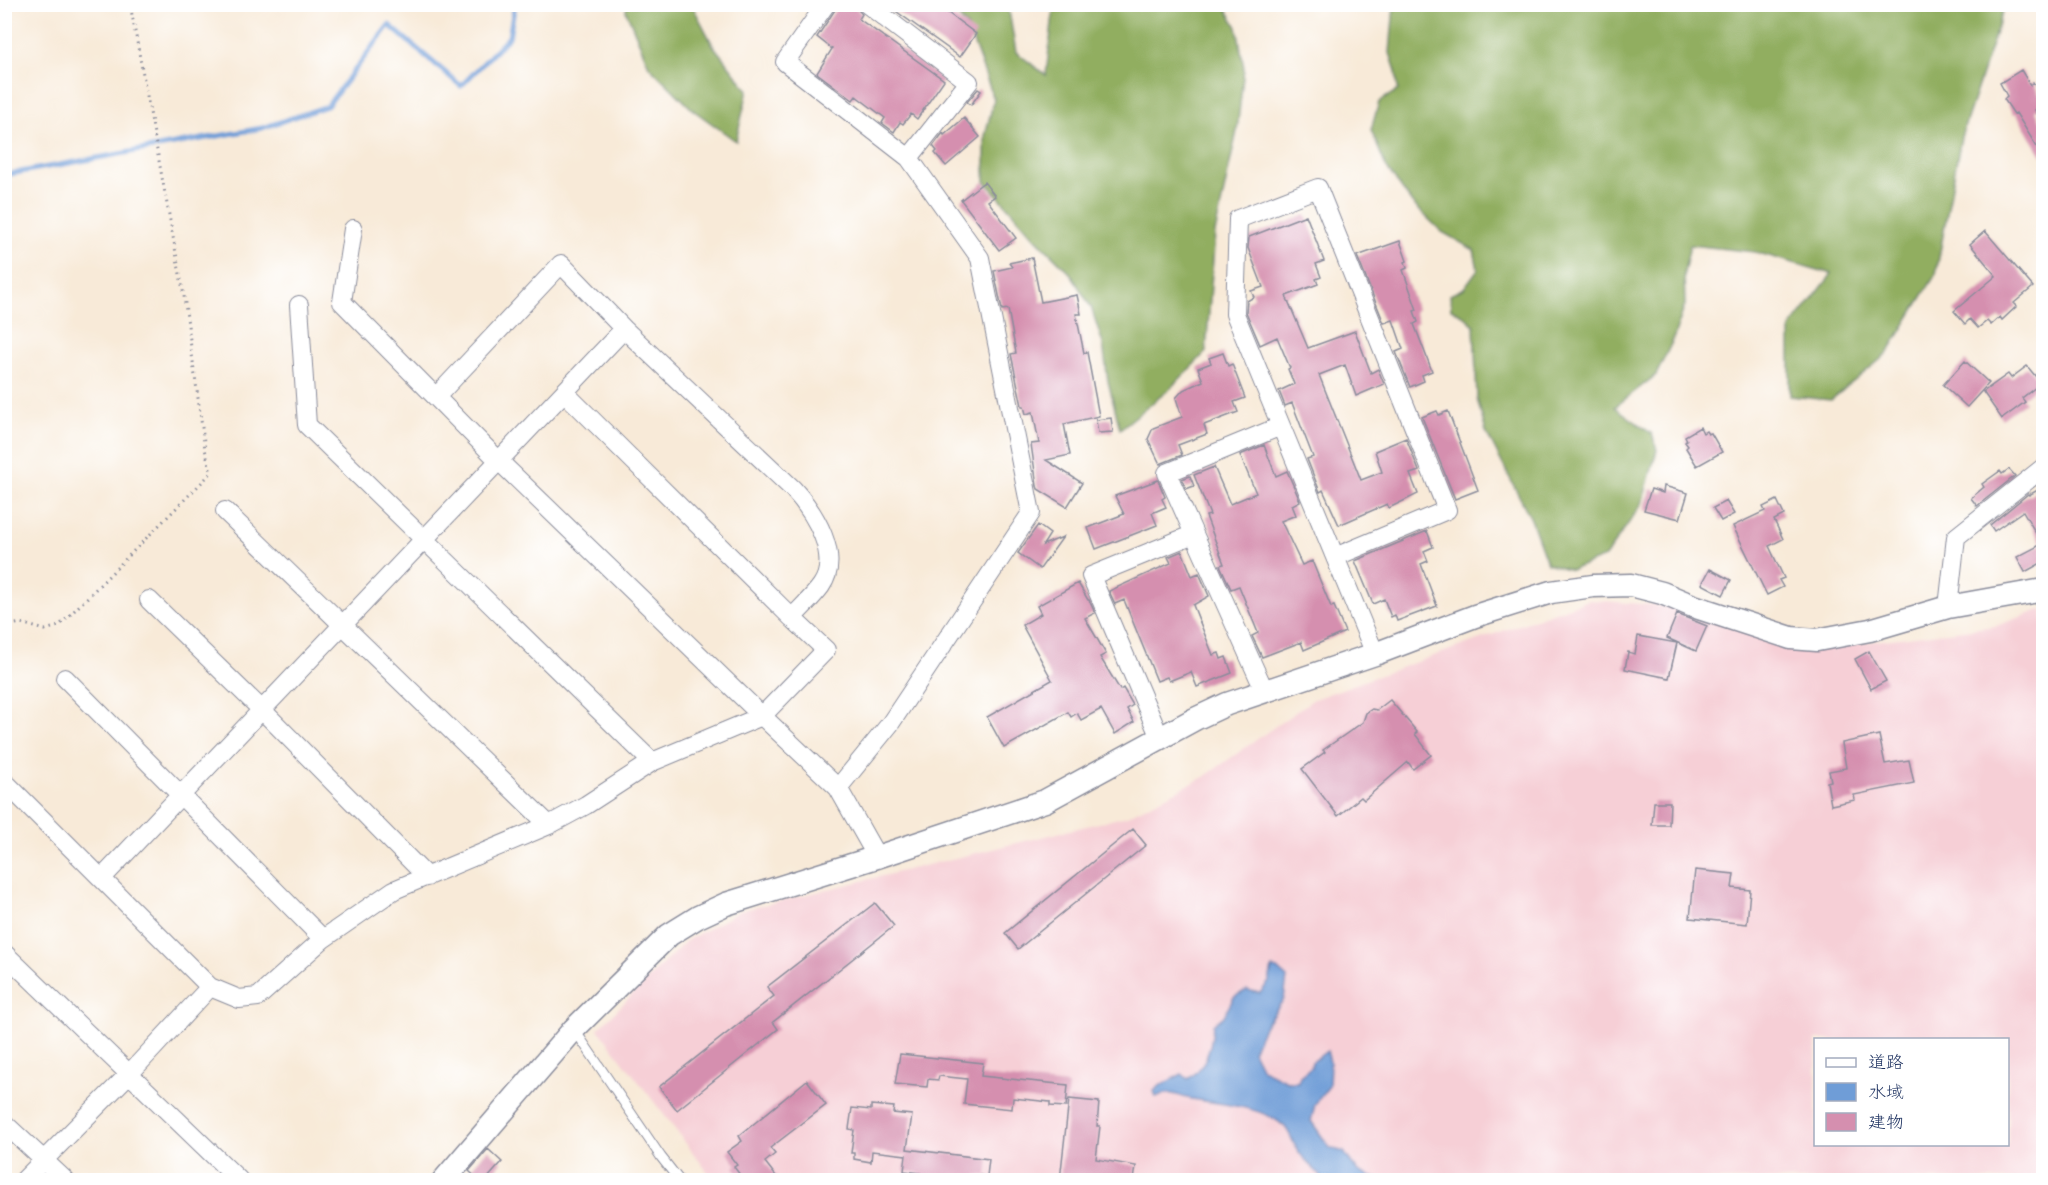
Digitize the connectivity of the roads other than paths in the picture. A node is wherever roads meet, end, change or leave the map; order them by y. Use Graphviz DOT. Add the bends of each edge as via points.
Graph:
graph roads {
  1 [pos="826,4"];
  2 [pos="867,4"];
  3 [pos="909,158"];
  4 [pos="353,229"];
  5 [pos="299,305"];
  6 [pos="624,329"];
  7 [pos="564,393"];
  8 [pos="436,397"];
  9 [pos="1281,426"];
  10 [pos="499,460"];
  11 [pos="2043,467"];
  12 [pos="225,511"];
  13 [pos="1194,534"];
  14 [pos="424,540"];
  15 [pos="1335,556"];
  16 [pos="2043,590"];
  17 [pos="149,600"];
  18 [pos="1948,607"];
  19 [pos="792,618"];
  20 [pos="344,624"];
  21 [pos="1375,654"];
  22 [pos="65,678"];
  23 [pos="1264,692"];
  24 [pos="262,710"];
  25 [pos="762,716"];
  26 [pos="1160,738"];
  27 [pos="652,762"];
  28 [pos="8,785"];
  29 [pos="838,788"];
  30 [pos="182,794"];
  31 [pos="549,825"];
  32 [pos="877,857"];
  33 [pos="427,877"];
  34 [pos="103,878"];
  35 [pos="323,939"];
  36 [pos="4,953"];
  37 [pos="210,987"];
  38 [pos="574,1029"];
  39 [pos="130,1073"];
  40 [pos="4,1123"];
  41 [pos="44,1161"];
  42 [pos="24,1180"];
  43 [pos="65,1180"];
  44 [pos="239,1180"];
  45 [pos="444,1180"];
  46 [pos="679,1180"];
  1 -- 3 [label="street" via="785,62"];
  2 -- 3 [label="street" via="969,82"];
  3 -- 29 [label="street" via="980,258 1031,513 890,724"];
  4 -- 8 [label="street" via="342,302"];
  5 -- 14 [label="street" via="308,425"];
  6 -- 7 [label="street"];
  6 -- 8 [label="street" via="561,264"];
  6 -- 19 [label="street" via="808,506 829,554 829,570 821,586"];
  7 -- 10 [label="street"];
  7 -- 19 [label="street"];
  8 -- 10 [label="street"];
  9 -- 13 [label="street" via="1167,473"];
  9 -- 15 [label="street"];
  9 -- 15 [label="street" via="1235,314 1238,219 1318,188 1447,510"];
  10 -- 14 [label="street"];
  10 -- 25 [label="street"];
  11 -- 18 [label="street" via="1956,537"];
  12 -- 20 [label="street"];
  13 -- 23 [label="street"];
  13 -- 26 [label="street" via="1091,576"];
  14 -- 20 [label="street"];
  14 -- 27 [label="street"];
  15 -- 21 [label="street"];
  16 -- 18 [label="street"];
  17 -- 24 [label="street"];
  18 -- 21 [label="street" via="1870,630 1817,640 1791,638 1631,585 1593,586 1551,592"];
  19 -- 25 [label="street" via="826,650"];
  20 -- 24 [label="street"];
  20 -- 31 [label="street"];
  21 -- 23 [label="street"];
  22 -- 30 [label="street"];
  23 -- 26 [label="street" via="1227,704"];
  24 -- 30 [label="street"];
  24 -- 33 [label="street"];
  25 -- 27 [label="street"];
  25 -- 29 [label="street"];
  26 -- 32 [label="street" via="1045,801"];
  27 -- 31 [label="street"];
  28 -- 34 [label="street"];
  29 -- 32 [label="street"];
  30 -- 34 [label="street"];
  30 -- 35 [label="street"];
  31 -- 33 [label="street"];
  32 -- 38 [label="street" via="726,904 698,917 669,935"];
  33 -- 35 [label="street" via="394,890"];
  34 -- 37 [label="street"];
  35 -- 37 [label="street" via="258,996 239,999"];
  36 -- 39 [label="street"];
  37 -- 39 [label="street"];
  38 -- 45 [label="street"];
  38 -- 46 [label="lane"];
  39 -- 41 [label="street"];
  39 -- 44 [label="street"];
  40 -- 41 [label="street"];
  41 -- 42 [label="street"];
  41 -- 43 [label="street"];
}
